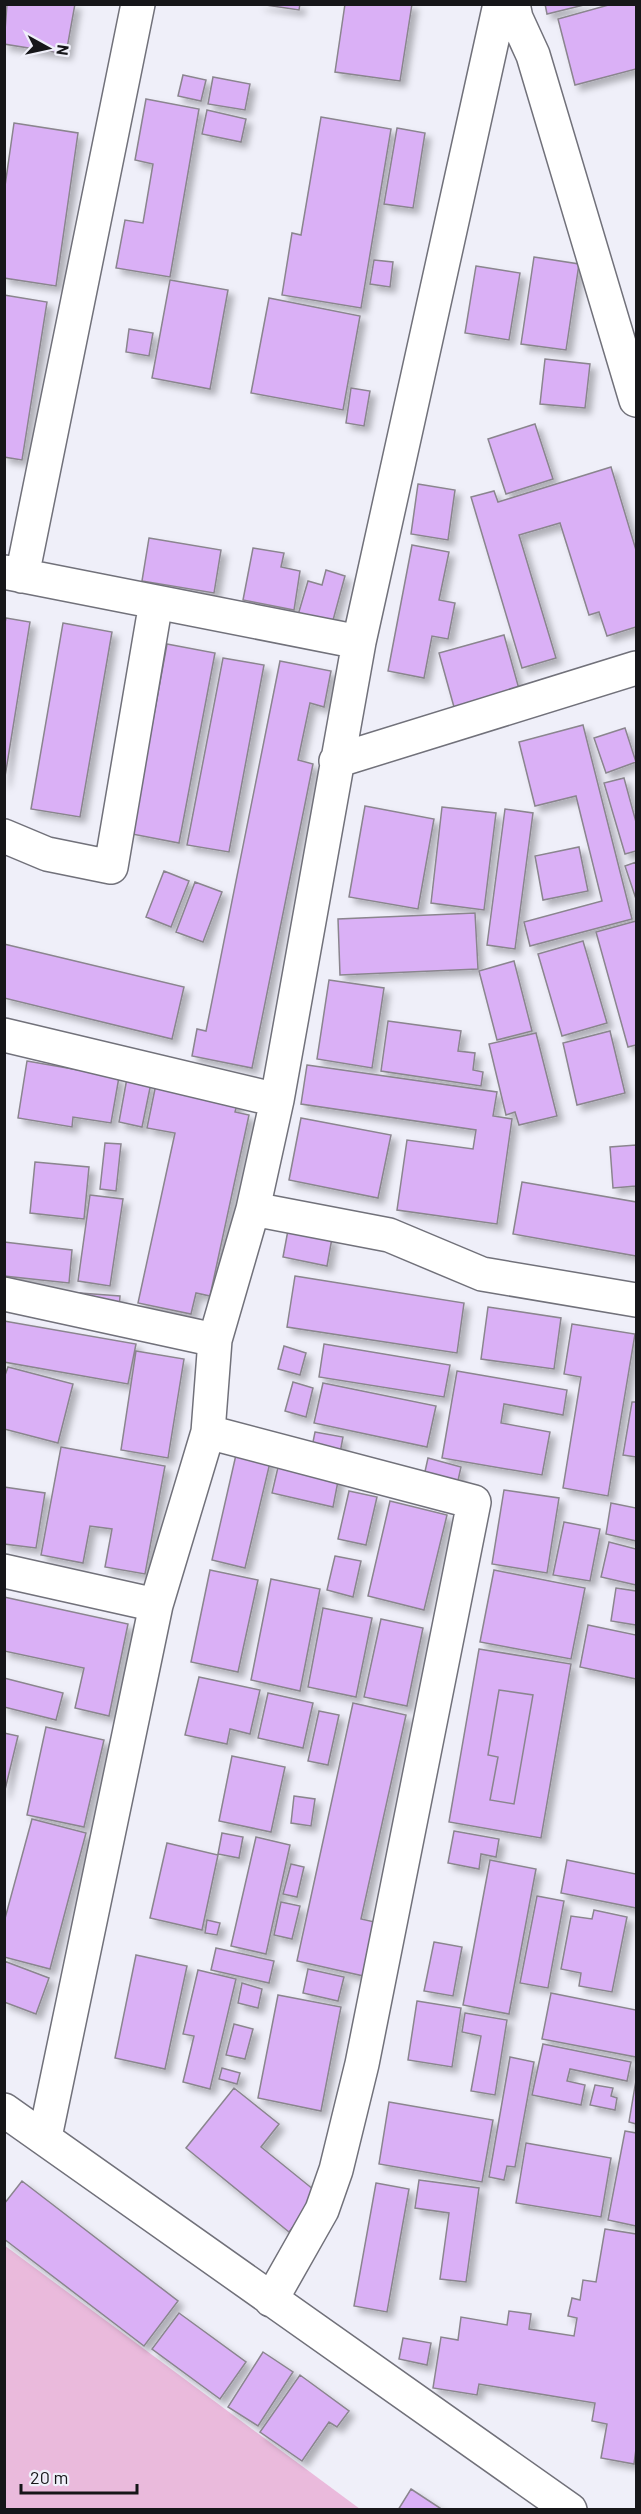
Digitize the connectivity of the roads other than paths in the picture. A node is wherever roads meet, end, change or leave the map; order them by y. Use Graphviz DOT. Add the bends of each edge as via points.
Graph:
graph roads {
  1 [pos="138,4"];
  2 [pos="500,4"];
  3 [pos="513,4"];
  4 [pos="636,400"];
  5 [pos="13,574"];
  6 [pos="156,602"];
  7 [pos="359,642"];
  8 [pos="636,668"];
  9 [pos="336,761"];
  10 [pos="4,836"];
  11 [pos="4,1035"];
  12 [pos="277,1100"];
  13 [pos="253,1209"];
  14 [pos="4,1294"];
  15 [pos="636,1300"];
  16 [pos="215,1341"];
  17 [pos="208,1432"];
  18 [pos="4,1571"];
  19 [pos="156,1605"];
  20 [pos="4,2110"];
  21 [pos="45,2138"];
  22 [pos="271,2300"];
  23 [pos="570,2510"];
  1 -- 5 [label="street"];
  2 -- 7 [label="street"];
  3 -- 4 [label="street" via="533,55"];
  5 -- 6 [label="street"];
  6 -- 7 [label="street"];
  6 -- 10 [label="street" via="111,867 47,854"];
  7 -- 9 [label="street"];
  8 -- 9 [label="street"];
  9 -- 12 [label="street"];
  11 -- 12 [label="street"];
  12 -- 13 [label="street"];
  13 -- 15 [label="street" via="389,1235 482,1274"];
  13 -- 16 [label="street"];
  14 -- 16 [label="street"];
  16 -- 17 [label="street"];
  17 -- 19 [label="street"];
  17 -- 22 [label="street" via="474,1502 362,2064 336,2170 322,2211"];
  18 -- 19 [label="street"];
  19 -- 21 [label="street"];
  20 -- 21 [label="street"];
  21 -- 22 [label="street"];
  22 -- 23 [label="street"];
}
